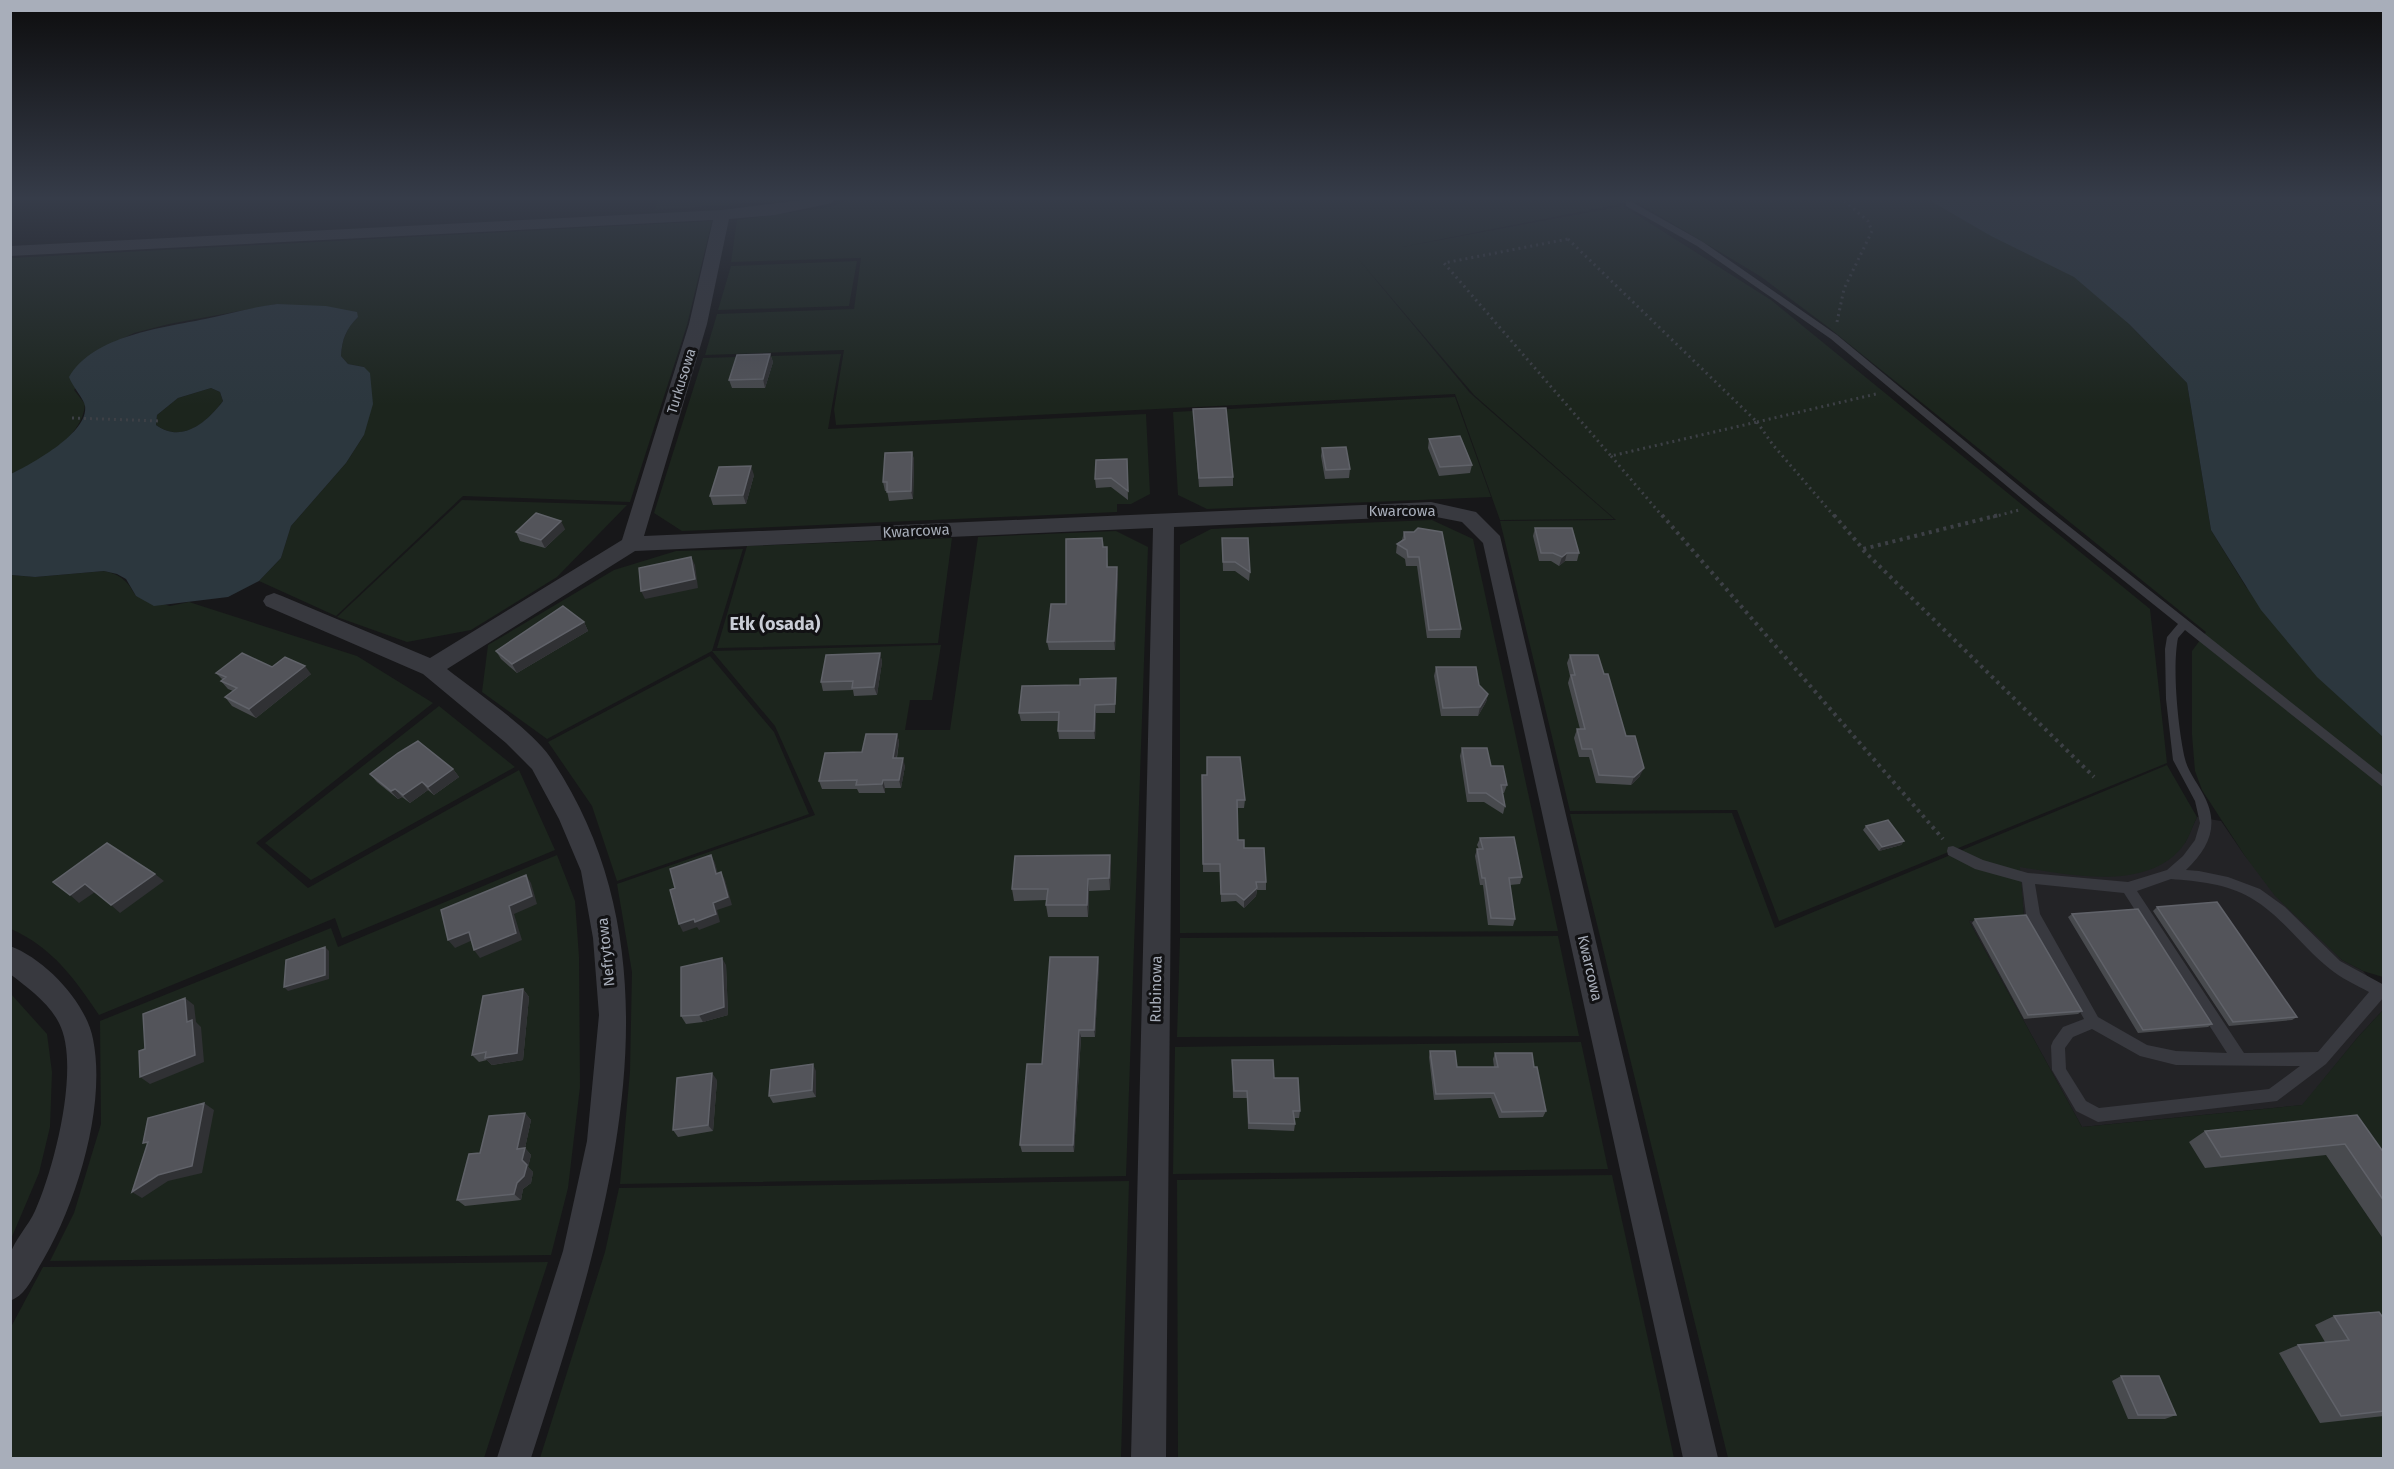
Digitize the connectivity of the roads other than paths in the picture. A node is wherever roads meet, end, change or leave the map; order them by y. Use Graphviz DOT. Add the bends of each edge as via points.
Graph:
graph roads {
  1 [pos="710,269"];
  2 [pos="1735,269"];
  3 [pos="1164,520"];
  4 [pos="631,544"];
  5 [pos="274,601"];
  6 [pos="2184,625"];
  7 [pos="431,668"];
  8 [pos="2384,783"];
  9 [pos="1953,851"];
  10 [pos="2171,874"];
  11 [pos="2028,878"];
  12 [pos="2128,888"];
  13 [pos="10,957"];
  14 [pos="2381,991"];
  15 [pos="2093,1022"];
  16 [pos="2321,1059"];
  17 [pos="2240,1060"];
  18 [pos="10,1285"];
  19 [pos="514,1458"];
  20 [pos="1149,1458"];
  21 [pos="1701,1458"];
  1 -- 4 [label="street, Turkusowa" via="698,324"];
  2 -- 6 [label="lane" via="1834,337"];
  3 -- 4 [label="street, Kwarcowa"];
  3 -- 20 [label="street, Rubinowa"];
  3 -- 21 [label="street, Kwarcowa" via="1431,509 1469,517 1493,541"];
  4 -- 7 [label="street, Kwarcowa"];
  5 -- 7 [label="street, Nefrytowa"];
  6 -- 8 [label="lane"];
  6 -- 10 [label="lane" via="2172,637 2171,664 2180,760 2202,802 2207,822 2203,841 2190,860"];
  7 -- 19 [label="street, Nefrytowa" via="541,762 594,871 607,938 613,1015 602,1142 579,1251"];
  9 -- 11 [label="lane" via="1980,865"];
  10 -- 12 [label="lane"];
  10 -- 14 [label="lane" via="2218,880 2255,893 2280,911 2335,964"];
  11 -- 12 [label="lane"];
  11 -- 15 [label="lane" via="2033,915"];
  12 -- 17 [label="lane"];
  13 -- 18 [label="street" via="34,975 72,1018 83,1059 77,1119 52,1211"];
  14 -- 16 [label="lane"];
  15 -- 16 [label="lane" via="2068,1032 2058,1046 2059,1070 2081,1106 2098,1115 2272,1096"];
  15 -- 17 [label="lane" via="2145,1051 2176,1058"];
  16 -- 17 [label="lane"];
}
